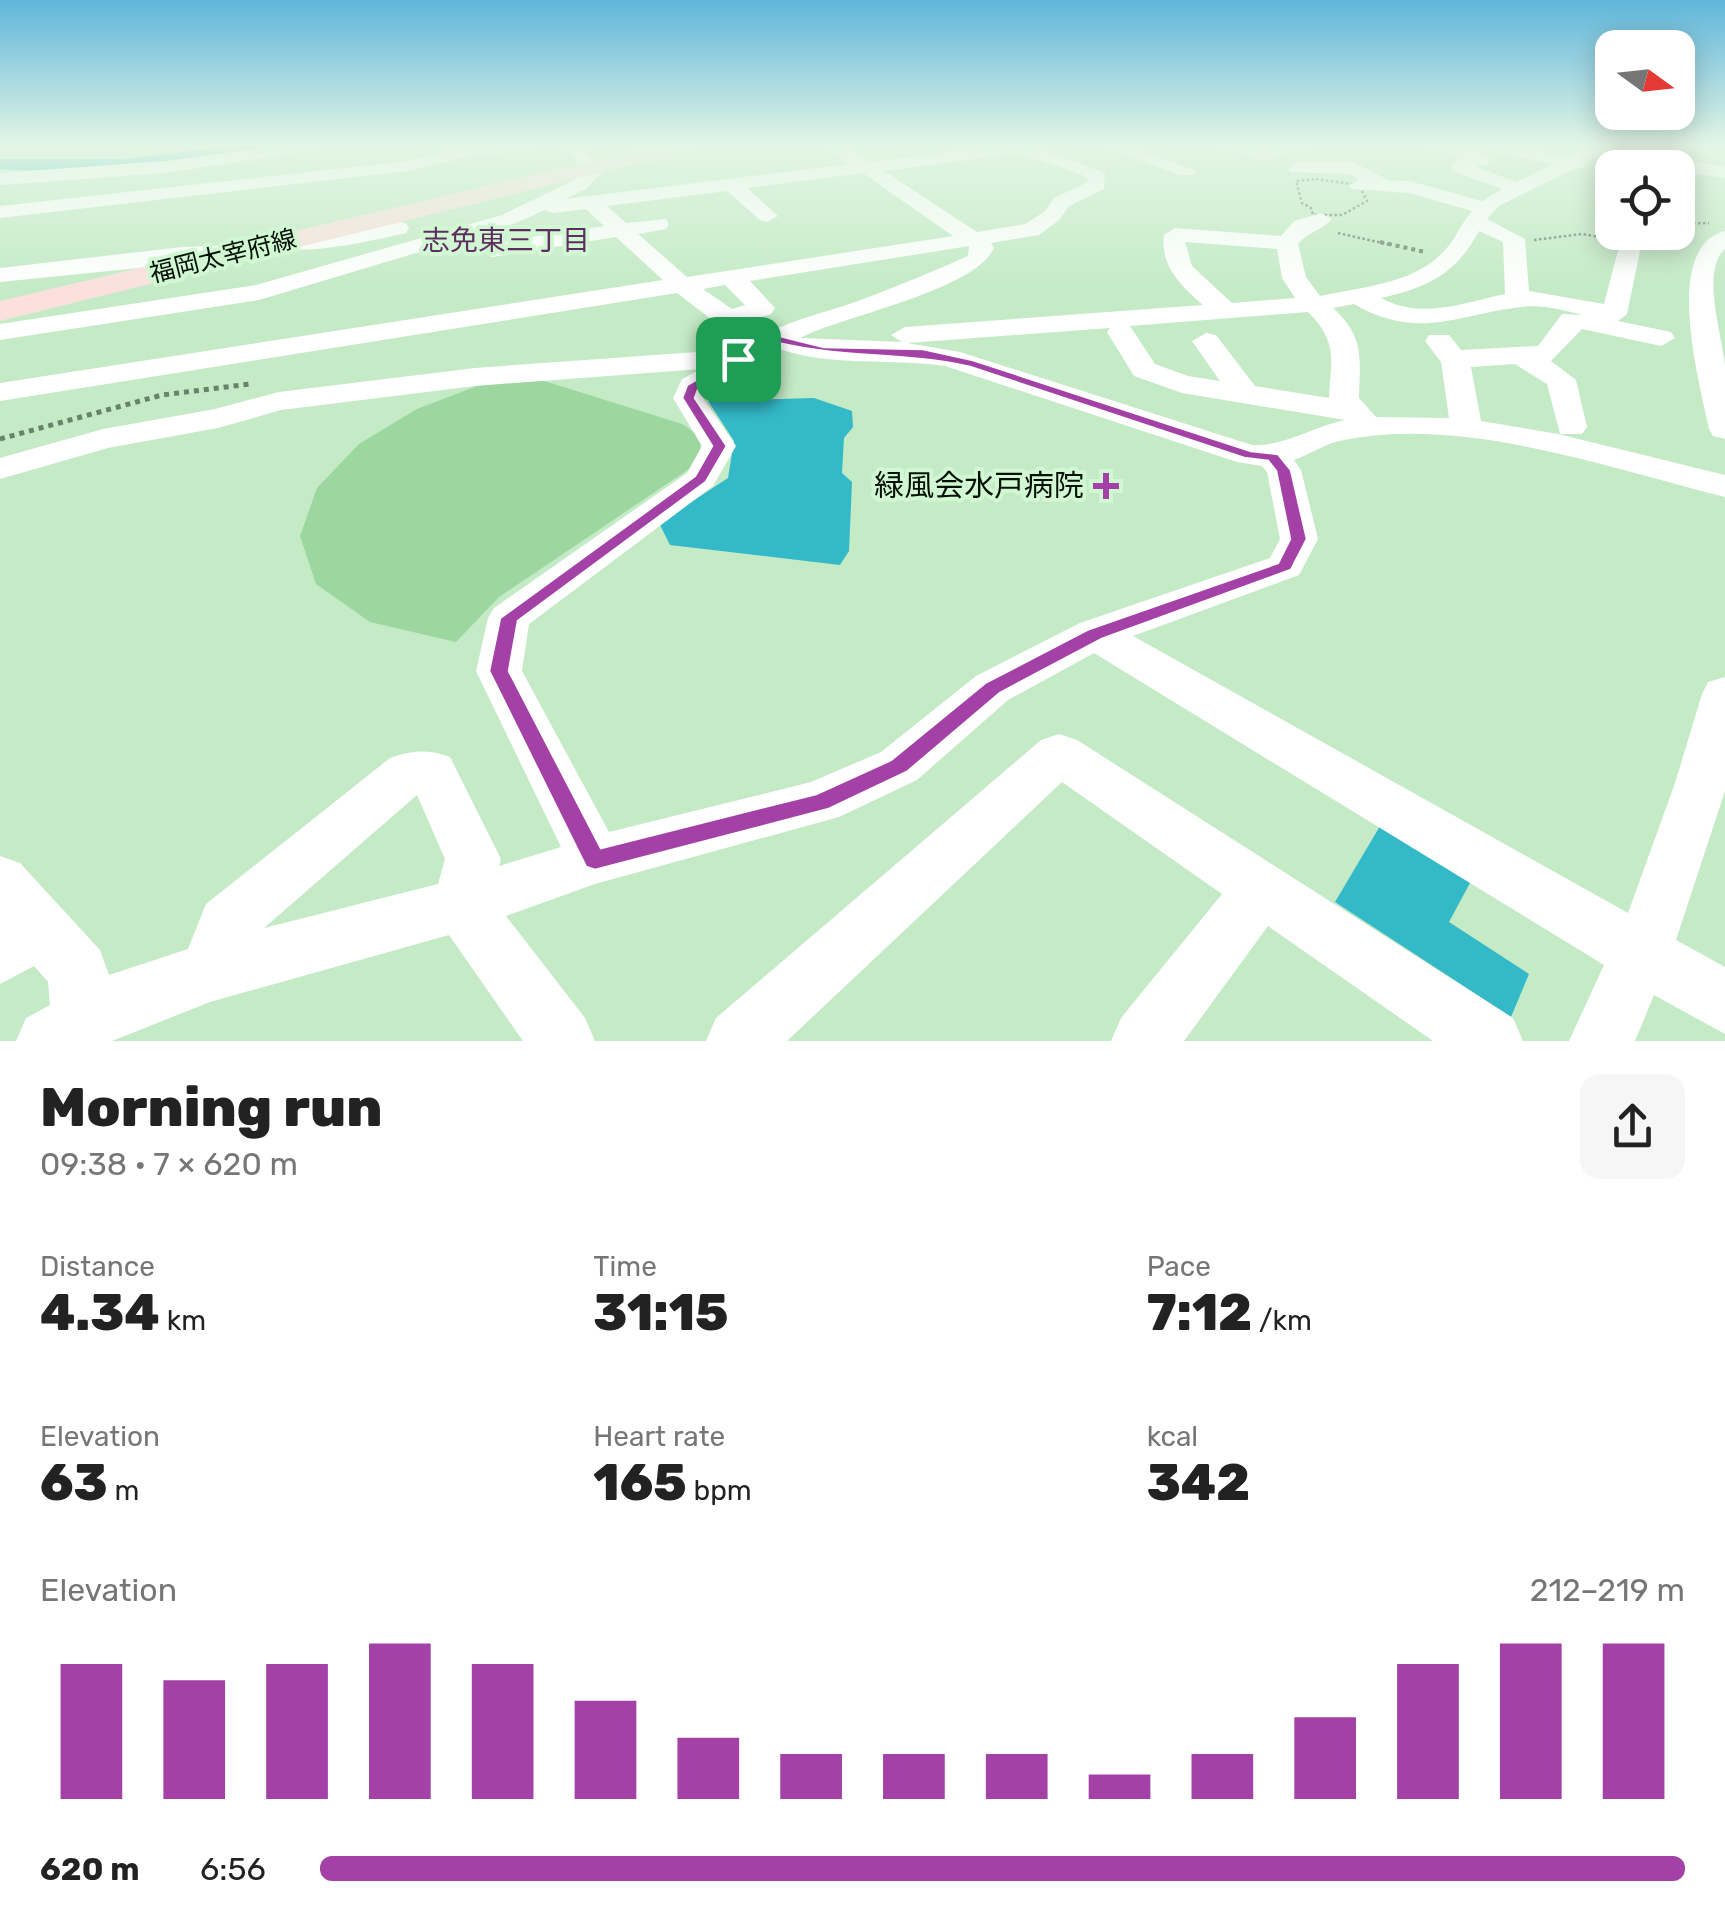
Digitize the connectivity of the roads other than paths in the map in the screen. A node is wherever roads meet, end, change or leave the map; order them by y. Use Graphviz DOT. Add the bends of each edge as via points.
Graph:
graph roads {
  1 [pos="128,195"];
  2 [pos="167,195"];
  3 [pos="178,195"];
  4 [pos="476,195"];
  5 [pos="560,195"];
  6 [pos="648,195"];
  7 [pos="743,195"];
  8 [pos="906,195"];
  9 [pos="1077,195"];
  10 [pos="1429,195"];
  11 [pos="1508,195"];
  12 [pos="123,198"];
  13 [pos="590,202"];
  14 [pos="536,208"];
  15 [pos="1236,210"];
  16 [pos="0,212"];
  17 [pos="1479,215"];
  18 [pos="767,216"];
  19 [pos="1314,221"];
  20 [pos="658,224"];
  21 [pos="86,225"];
  22 [pos="480,225"];
  23 [pos="1721,228"];
  24 [pos="620,229"];
  25 [pos="209,236"];
  26 [pos="970,238"];
  27 [pos="1243,240"];
  28 [pos="281,242"];
  29 [pos="798,242"];
  30 [pos="1287,243"];
  31 [pos="492,250"];
  32 [pos="1629,250"];
  33 [pos="239,252"];
  34 [pos="819,262"];
  35 [pos="0,275"];
  36 [pos="731,277"];
  37 [pos="280,285"];
  38 [pos="682,285"];
  39 [pos="1361,296"];
  40 [pos="600,298"];
  41 [pos="1317,304"];
  42 [pos="1523,304"];
  43 [pos="294,309"];
  44 [pos="0,311"];
  45 [pos="1226,311"];
  46 [pos="1422,317"];
  47 [pos="725,320"];
  48 [pos="1571,320"];
  49 [pos="39,324"];
  50 [pos="615,325"];
  51 [pos="0,332"];
  52 [pos="1120,332"];
  53 [pos="1661,338"];
  54 [pos="776,339"];
  55 [pos="1206,341"];
  56 [pos="27,352"];
  57 [pos="865,352"];
  58 [pos="1522,356"];
  59 [pos="726,359"];
  60 [pos="1453,359"];
  61 [pos="5,391"];
  62 [pos="1246,397"];
  63 [pos="1361,418"];
  64 [pos="1572,427"];
  65 [pos="1466,428"];
  66 [pos="1725,429"];
  67 [pos="1272,458"];
  68 [pos="0,469"];
  69 [pos="1725,486"];
  70 [pos="1095,634"];
  71 [pos="1725,694"];
  72 [pos="1718,758"];
  73 [pos="595,860"];
  74 [pos="0,881"];
  75 [pos="1262,888"];
  76 [pos="462,906"];
  77 [pos="20,941"];
  78 [pos="1644,953"];
  79 [pos="210,972"];
  80 [pos="1725,1002"];
  81 [pos="66,1031"];
  82 [pos="562,1041"];
  83 [pos="739,1041"];
  84 [pos="1144,1041"];
  85 [pos="1490,1041"];
  86 [pos="1602,1041"];
  1 -- 12 [label="street"];
  2 -- 12 [label="street"];
  3 -- 25 [label="street" via="212,201"];
  4 -- 28 [label="main road, 福岡太宰府線"];
  5 -- 14 [label="street"];
  6 -- 13 [label="street"];
  7 -- 18 [label="street"];
  8 -- 26 [label="street"];
  9 -- 26 [label="street" via="1031,230"];
  10 -- 17 [label="street"];
  11 -- 17 [label="street"];
  12 -- 16 [label="street"];
  12 -- 21 [label="street"];
  13 -- 14 [label="street"];
  13 -- 24 [label="street"];
  14 -- 22 [label="street"];
  15 -- 27 [label="street"];
  17 -- 39 [label="street" via="1436,272"];
  17 -- 42 [label="street" via="1514,238"];
  19 -- 30 [label="street"];
  20 -- 24 [label="street"];
  22 -- 28 [label="street"];
  22 -- 37 [label="street"];
  23 -- 66 [label="street" via="1705,258 1704,310"];
  24 -- 31 [label="street"];
  24 -- 38 [label="street"];
  25 -- 33 [label="street"];
  25 -- 35 [label="street"];
  26 -- 34 [label="street"];
  26 -- 54 [label="street" via="983,248 977,260"];
  27 -- 30 [label="street"];
  27 -- 45 [label="street" via="1174,225 1176,261"];
  28 -- 33 [label="main road, 福岡太宰府線"];
  29 -- 34 [label="street"];
  30 -- 41 [label="street" via="1294,278"];
  32 -- 42 [label="street" via="1614,314"];
  33 -- 44 [label="main road, 福岡太宰府線"];
  34 -- 36 [label="street"];
  36 -- 38 [label="street"];
  36 -- 47 [label="street" via="762,308"];
  37 -- 43 [label="street"];
  37 -- 49 [label="street" via="239,297"];
  38 -- 40 [label="street"];
  38 -- 47 [label="street"];
  39 -- 41 [label="street"];
  39 -- 46 [label="street" via="1397,315"];
  40 -- 50 [label="street"];
  40 -- 61 [label="street"];
  41 -- 45 [label="street"];
  41 -- 63 [label="street" via="1340,329 1344,399"];
  42 -- 46 [label="street"];
  42 -- 48 [label="street"];
  45 -- 57 [label="street" via="883,337"];
  46 -- 60 [label="street"];
  47 -- 59 [label="street" via="750,335"];
  48 -- 53 [label="street"];
  48 -- 58 [label="street" via="1546,354"];
  49 -- 51 [label="street"];
  49 -- 56 [label="street"];
  52 -- 62 [label="street" via="1144,370"];
  54 -- 57 [label="street" via="806,349"];
  54 -- 59 [label="street"];
  55 -- 62 [label="street"];
  57 -- 59 [label="street"];
  57 -- 67 [label="street" via="923,352 973,364"];
  58 -- 60 [label="street"];
  58 -- 64 [label="street" via="1562,380"];
  59 -- 68 [label="street" via="476,377 280,401"];
  59 -- 73 [label="street" via="688,398 720,446 701,479 509,618 499,671"];
  60 -- 65 [label="street"];
  62 -- 63 [label="street"];
  63 -- 65 [label="street"];
  63 -- 67 [label="street"];
  65 -- 69 [label="street"];
  67 -- 70 [label="street" via="1284,470 1298,539 1285,566"];
  70 -- 73 [label="street" via="992,688 899,766 820,802"];
  70 -- 78 [label="street"];
  71 -- 72 [label="street"];
  72 -- 78 [label="street"];
  73 -- 76 [label="street"];
  74 -- 77 [label="street"];
  75 -- 83 [label="street" via="1059,754"];
  75 -- 84 [label="street"];
  75 -- 85 [label="street"];
  76 -- 79 [label="street"];
  76 -- 79 [label="street" via="473,859 432,771 408,772 228,923"];
  76 -- 82 [label="street"];
  77 -- 81 [label="street" via="78,971"];
  78 -- 80 [label="street"];
  78 -- 86 [label="street"];
  79 -- 81 [label="street" via="113,1005"];
}
